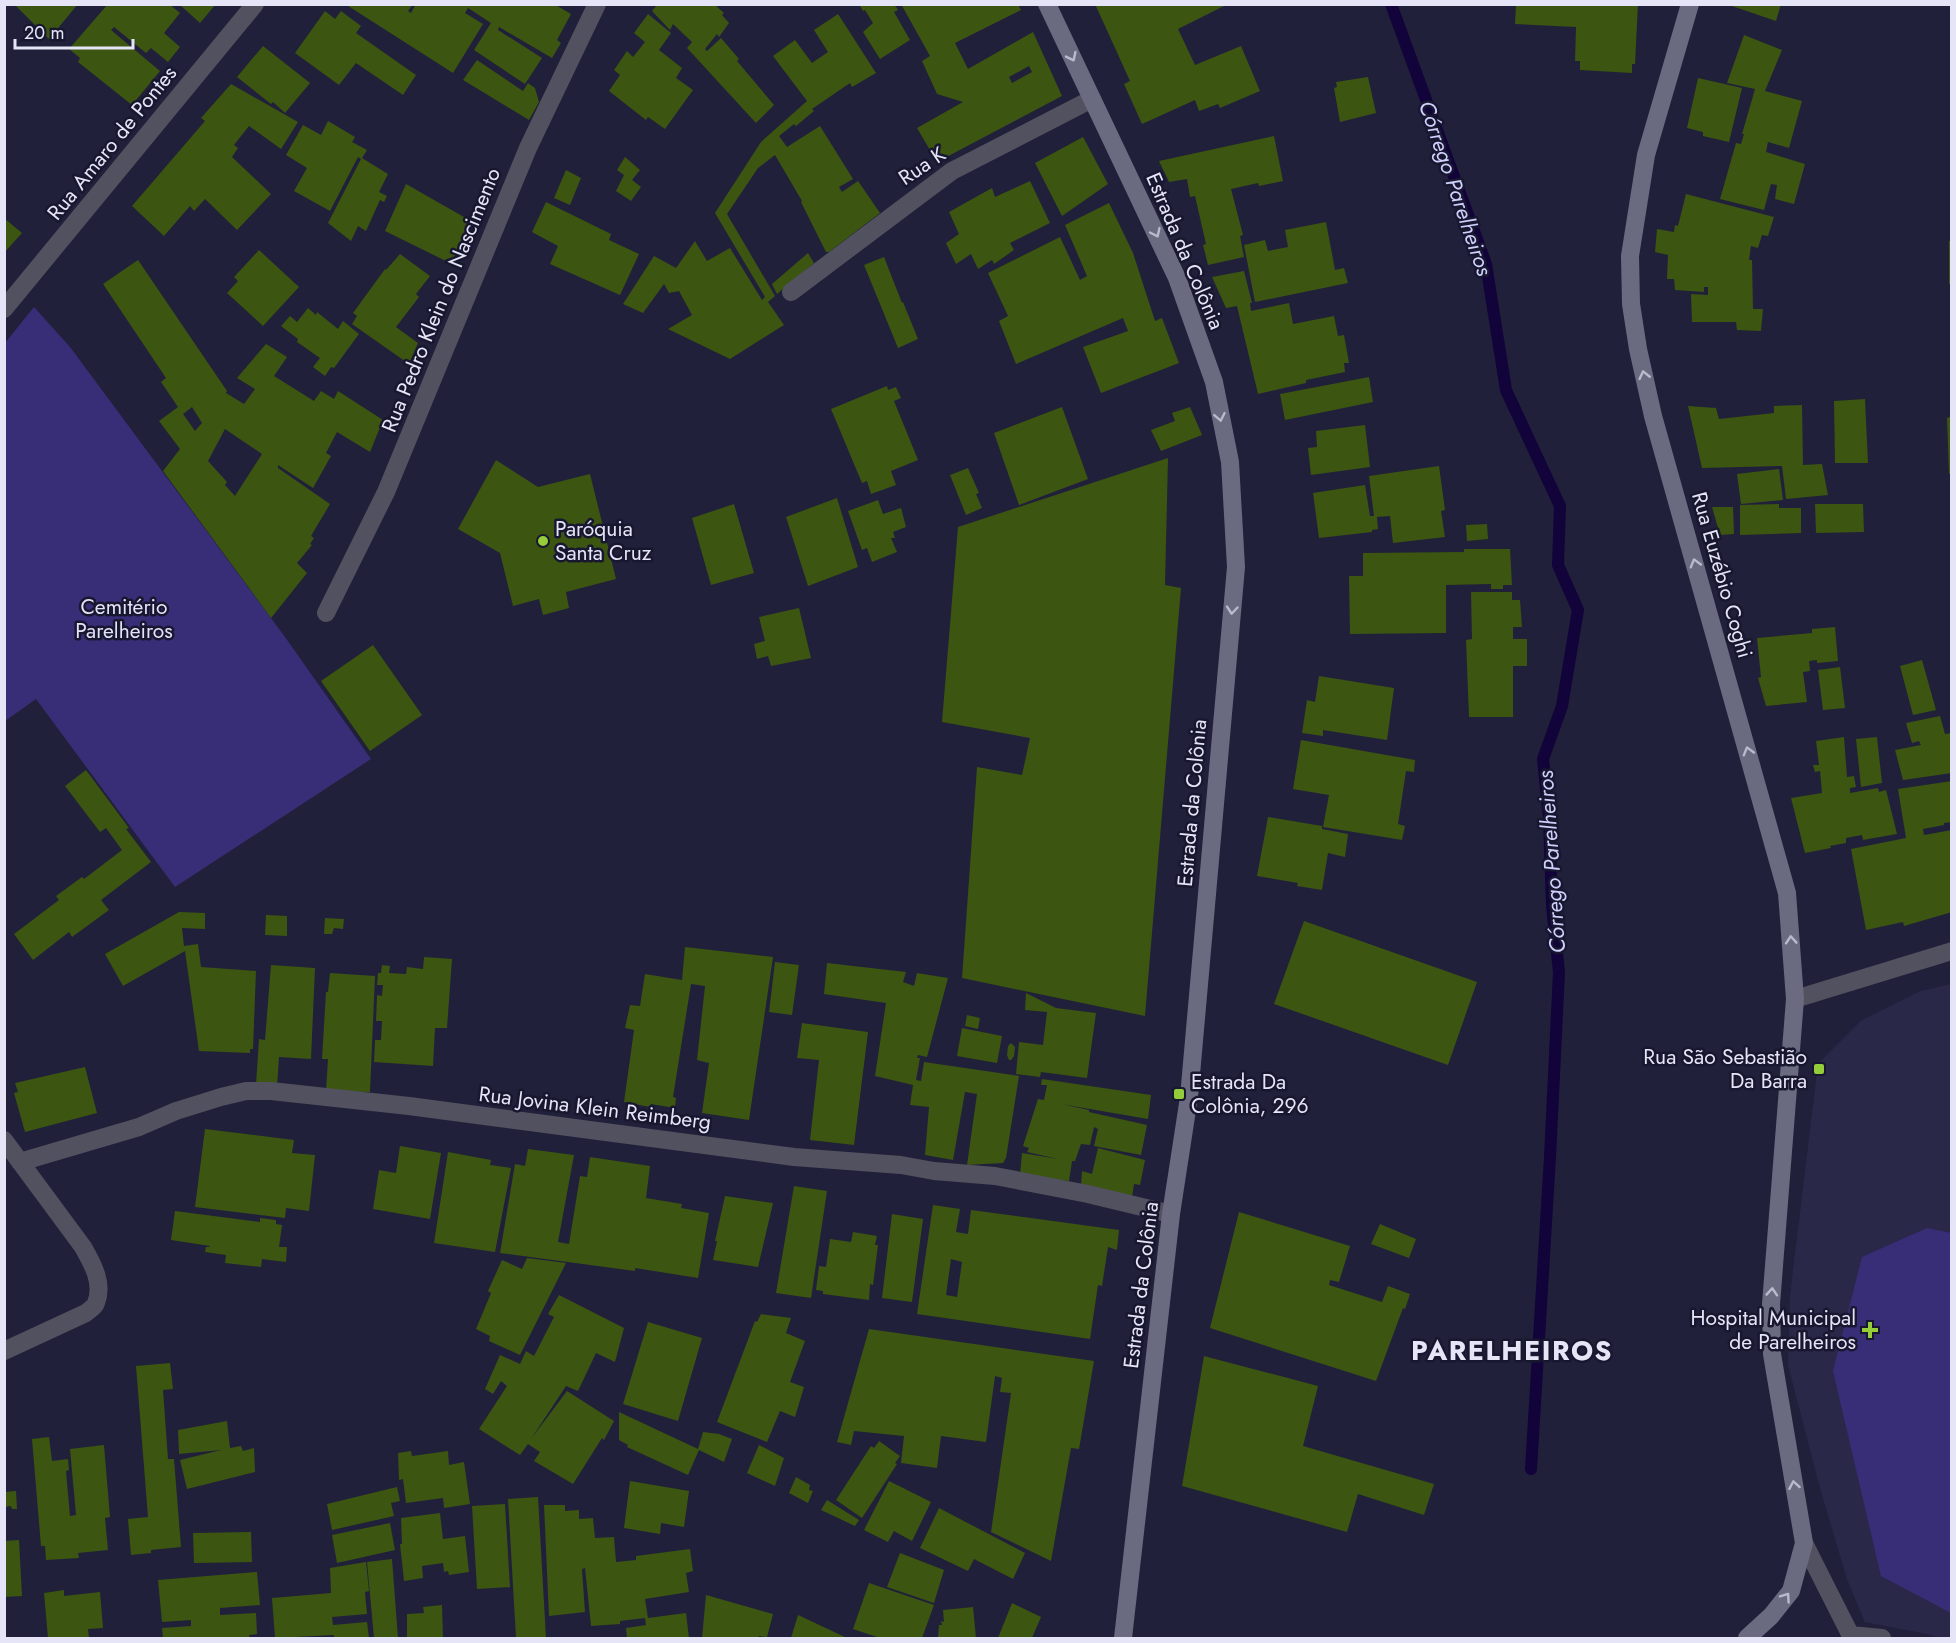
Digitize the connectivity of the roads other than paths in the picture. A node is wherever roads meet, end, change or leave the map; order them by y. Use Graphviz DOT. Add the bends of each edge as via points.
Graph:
graph roads {
  1 [pos="255,4"];
  2 [pos="597,4"];
  3 [pos="1047,4"];
  4 [pos="1690,4"];
  5 [pos="1092,99"];
  6 [pos="791,292"];
  7 [pos="4,309"];
  8 [pos="326,612"];
  9 [pos="1952,951"];
  10 [pos="1795,999"];
  11 [pos="4,1140"];
  12 [pos="20,1162"];
  13 [pos="1171,1214"];
  14 [pos="4,1351"];
  15 [pos="1804,1543"];
  16 [pos="1851,1637"];
  17 [pos="1123,1638"];
  18 [pos="1747,1638"];
  19 [pos="1882,1638"];
  1 -- 7 [label="street, Rua Amaro de Pontes"];
  2 -- 8 [label="street, Rua Pedro Klein do Nascimento" via="528,148 386,492"];
  3 -- 5 [label="main road, Estrada da Colônia, one-way"];
  10 -- 4 [label="main road, Rua Euzébio Coghi, one-way" via="1787,893 1653,416 1631,304 1630,256 1646,155"];
  5 -- 6 [label="street, Rua K" via="952,171"];
  5 -- 13 [label="main road, Estrada da Colônia, one-way" via="1177,278 1214,382 1230,462 1236,567 1189,1097"];
  9 -- 10 [label="street"];
  15 -- 10 [label="main road, Rua Euzébio Coghi, one-way" via="1772,1354 1771,1304"];
  11 -- 12 [label="street"];
  12 -- 13 [label="street, Rua Jovina Klein Reimberg" via="139,1127 221,1096 271,1091 795,1157 995,1176"];
  12 -- 14 [label="street" via="83,1247 98,1282 96,1304 86,1313"];
  13 -- 17 [label="main road, Estrada da Colônia"];
  15 -- 16 [label="street"];
  18 -- 15 [label="main road, one-way" via="1791,1591"];
  16 -- 19 [label="street"];
}
